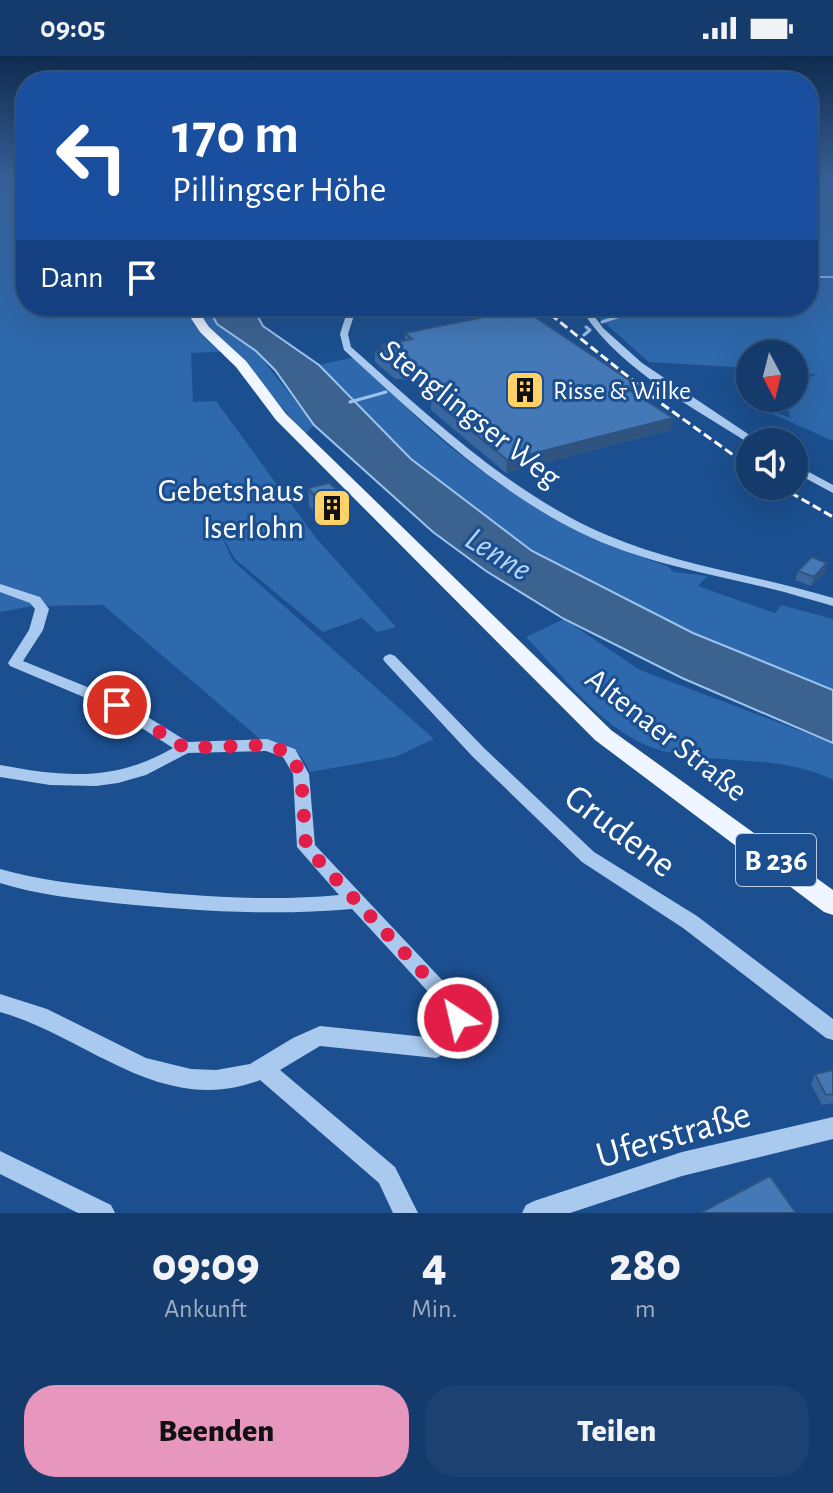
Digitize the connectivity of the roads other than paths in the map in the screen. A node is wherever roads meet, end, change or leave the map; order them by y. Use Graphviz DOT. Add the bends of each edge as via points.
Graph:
graph roads {
  1 [pos="196,316"];
  2 [pos="350,316"];
  3 [pos="590,316"];
  4 [pos="736,429"];
  5 [pos="808,475"];
  6 [pos="833,490"];
  7 [pos="0,588"];
  8 [pos="833,602"];
  9 [pos="390,659"];
  10 [pos="8,663"];
  11 [pos="185,748"];
  12 [pos="0,771"];
  13 [pos="0,876"];
  14 [pos="356,901"];
  15 [pos="833,904"];
  16 [pos="0,1003"];
  17 [pos="833,1031"];
  18 [pos="263,1069"];
  19 [pos="833,1128"];
  20 [pos="0,1162"];
  21 [pos="103,1213"];
  22 [pos="406,1213"];
  23 [pos="534,1213"];
  1 -- 15 [label="main road, Altenaer Straße / B 236" via="281,417 603,735"];
  2 -- 8 [label="street, Stenglingser Weg" via="344,334 347,348 461,447 556,513 629,548"];
  3 -- 4 [label="street" via="602,334"];
  5 -- 6 [label="street"];
  7 -- 10 [label="street" via="35,600 42,609 36,630"];
  9 -- 17 [label="street, Grudene" via="588,857 690,922"];
  10 -- 11 [label="street" via="117,705"];
  11 -- 12 [label="street" via="146,772 110,780"];
  11 -- 14 [label="street" via="267,745 289,753 301,774 306,847"];
  13 -- 14 [label="street" via="54,890 182,904"];
  14 -- 18 [label="street" via="452,1004 458,1018 453,1038 430,1048 320,1036"];
  16 -- 18 [label="street" via="54,1022 89,1044 169,1078 212,1081"];
  18 -- 22 [label="street" via="387,1175"];
  19 -- 23 [label="street, Uferstraße" via="682,1164"];
  20 -- 21 [label="street"];
}
